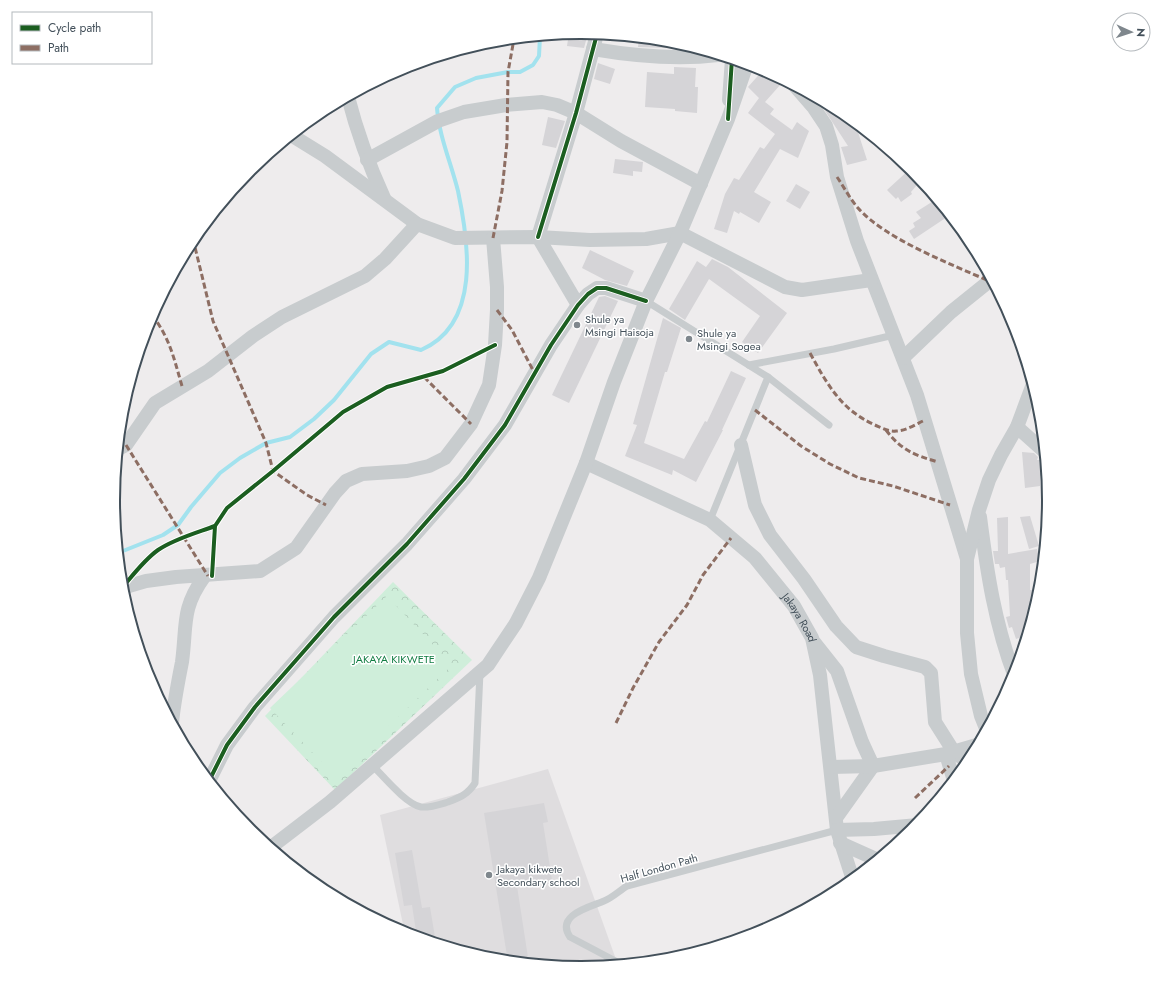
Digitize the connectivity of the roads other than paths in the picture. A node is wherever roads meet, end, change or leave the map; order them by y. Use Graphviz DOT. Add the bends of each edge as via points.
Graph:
graph roads {
  1 [pos="596,39"];
  2 [pos="593,50"];
  3 [pos="705,56"];
  4 [pos="732,64"];
  5 [pos="745,69"];
  6 [pos="804,97"];
  7 [pos="349,102"];
  8 [pos="576,114"];
  9 [pos="728,119"];
  10 [pos="295,139"];
  11 [pos="367,160"];
  12 [pos="701,184"];
  13 [pos="384,200"];
  14 [pos="417,224"];
  15 [pos="680,232"];
  16 [pos="538,237"];
  17 [pos="493,238"];
  18 [pos="871,280"];
  19 [pos="988,282"];
  20 [pos="646,301"];
  21 [pos="578,305"];
  22 [pos="894,335"];
  23 [pos="903,358"];
  24 [pos="749,365"];
  25 [pos="768,377"];
  26 [pos="1030,393"];
  27 [pos="829,425"];
  28 [pos="1017,427"];
  29 [pos="741,445"];
  30 [pos="123,446"];
  31 [pos="1040,447"];
  32 [pos="586,463"];
  33 [pos="979,510"];
  34 [pos="710,520"];
  35 [pos="967,559"];
  36 [pos="204,576"];
  37 [pos="128,586"];
  38 [pos="812,638"];
  39 [pos="1012,668"];
  40 [pos="480,672"];
  41 [pos="173,715"];
  42 [pos="984,725"];
  43 [pos="971,747"];
  44 [pos="950,753"];
  45 [pos="963,760"];
  46 [pos="372,765"];
  47 [pos="873,766"];
  48 [pos="831,767"];
  49 [pos="953,774"];
  50 [pos="211,775"];
  51 [pos="909,826"];
  52 [pos="837,830"];
  53 [pos="274,845"];
  54 [pos="874,857"];
  55 [pos="851,875"];
  56 [pos="614,961"];
  1 -- 2 [label="street"];
  2 -- 3 [label="street" via="676,57"];
  2 -- 8 [label="street"];
  4 -- 9 [label="street"];
  5 -- 9 [label="street"];
  6 -- 18 [label="street" via="826,126 837,177"];
  7 -- 11 [label="street"];
  8 -- 11 [label="street" via="542,102 464,112 438,121"];
  8 -- 12 [label="street"];
  8 -- 16 [label="street"];
  9 -- 12 [label="street"];
  10 -- 13 [label="street" via="325,156"];
  11 -- 13 [label="street"];
  12 -- 15 [label="street"];
  13 -- 14 [label="street"];
  14 -- 17 [label="street" via="455,238"];
  14 -- 30 [label="street" via="386,258 365,276 282,317 208,371 155,403"];
  15 -- 16 [label="street" via="646,239 590,240"];
  15 -- 18 [label="street" via="785,287 802,290"];
  15 -- 20 [label="street"];
  16 -- 17 [label="street"];
  16 -- 21 [label="street"];
  17 -- 36 [label="street" via="497,310 489,385 471,424 455,446 444,458 429,466 389,473 362,474 346,481 296,548 260,571"];
  18 -- 22 [label="street"];
  19 -- 23 [label="street" via="951,312"];
  20 -- 21 [label="street" via="606,288 597,288"];
  20 -- 24 [label="lane"];
  20 -- 32 [label="street"];
  21 -- 50 [label="street" via="551,345 505,425 464,480 407,544 334,617 255,707 227,745"];
  22 -- 23 [label="street"];
  22 -- 24 [label="lane"];
  23 -- 35 [label="street" via="917,395"];
  24 -- 25 [label="lane"];
  25 -- 27 [label="lane"];
  25 -- 29 [label="lane"];
  26 -- 28 [label="street"];
  28 -- 31 [label="street"];
  28 -- 33 [label="street" via="989,480"];
  29 -- 34 [label="lane"];
  29 -- 44 [label="street" via="755,505 770,536 836,626 856,646 925,666 931,673 935,722"];
  32 -- 34 [label="street, Jakaya Road"];
  32 -- 40 [label="street" via="539,578 516,623 488,665"];
  33 -- 35 [label="street"];
  33 -- 39 [label="street" via="996,616"];
  34 -- 38 [label="street, Jakaya Road" via="755,558 794,606"];
  35 -- 42 [label="street" via="970,674"];
  36 -- 37 [label="street" via="146,581"];
  36 -- 41 [label="street" via="193,592 186,614"];
  38 -- 47 [label="street" via="837,671"];
  38 -- 48 [label="street, Jakaya Road" via="820,675"];
  40 -- 46 [label="street"];
  40 -- 46 [label="lane" via="475,783 470,792 453,800 422,807 411,803"];
  43 -- 44 [label="street"];
  44 -- 45 [label="street"];
  44 -- 47 [label="street"];
  44 -- 49 [label="street"];
  46 -- 53 [label="street" via="330,802"];
  47 -- 48 [label="street"];
  47 -- 52 [label="street"];
  48 -- 52 [label="street, Jakaya Road"];
  51 -- 52 [label="street"];
  52 -- 54 [label="street"];
  52 -- 55 [label="street, Jakaya Road"];
  52 -- 56 [label="lane, Half London Path" via="627,886 604,901 574,914 567,924 566,932 570,937"];
}
